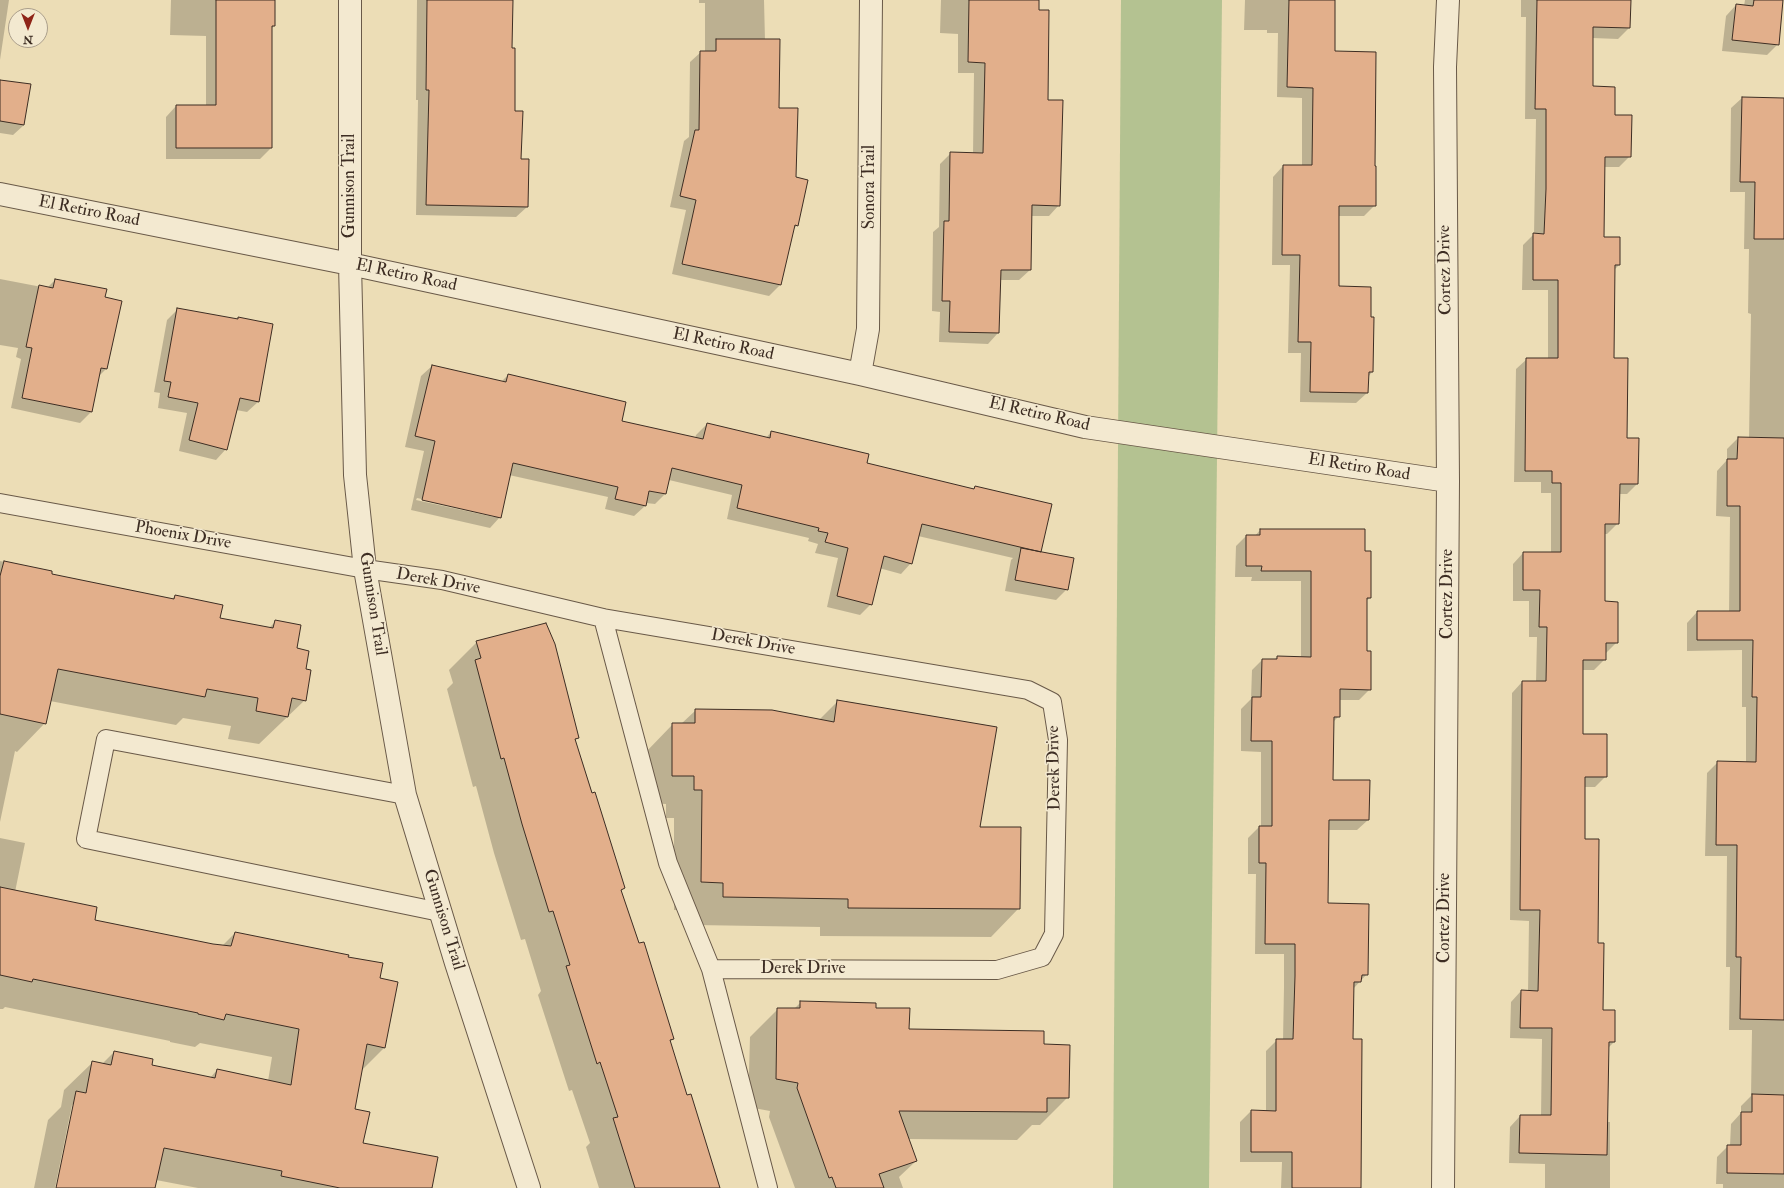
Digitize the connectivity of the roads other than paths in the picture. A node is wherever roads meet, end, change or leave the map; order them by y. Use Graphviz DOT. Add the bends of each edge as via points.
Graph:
graph roads {
  1 [pos="350,0"];
  2 [pos="871,0"];
  3 [pos="1448,0"];
  4 [pos="0,194"];
  5 [pos="350,264"];
  6 [pos="860,374"];
  7 [pos="1448,481"];
  8 [pos="0,503"];
  9 [pos="365,569"];
  10 [pos="603,618"];
  11 [pos="405,795"];
  12 [pos="440,912"];
  13 [pos="711,969"];
  14 [pos="529,1188"];
  15 [pos="768,1188"];
  16 [pos="1443,1188"];
  1 -- 5 [label="street, Gunnison Trail"];
  2 -- 6 [label="street, Sonora Trail" via="868,329"];
  3 -- 7 [label="street, Cortez Drive" via="1445,67"];
  4 -- 5 [label="street, El Retiro Road"];
  5 -- 6 [label="street, El Retiro Road"];
  5 -- 9 [label="street, Gunnison Trail" via="355,475"];
  6 -- 7 [label="street, El Retiro Road" via="1085,426"];
  7 -- 16 [label="street, Cortez Drive"];
  8 -- 9 [label="lane, Phoenix Drive"];
  9 -- 10 [label="lane, Derek Drive" via="442,580"];
  9 -- 11 [label="street, Gunnison Trail"];
  10 -- 13 [label="lane" via="668,863"];
  10 -- 13 [label="lane, Derek Drive" via="1028,690 1052,702 1058,740 1054,934 1042,957 996,970"];
  11 -- 12 [label="street, Gunnison Trail"];
  11 -- 12 [label="lane" via="106,739 86,839"];
  12 -- 14 [label="street, Gunnison Trail"];
  13 -- 15 [label="lane"];
}
